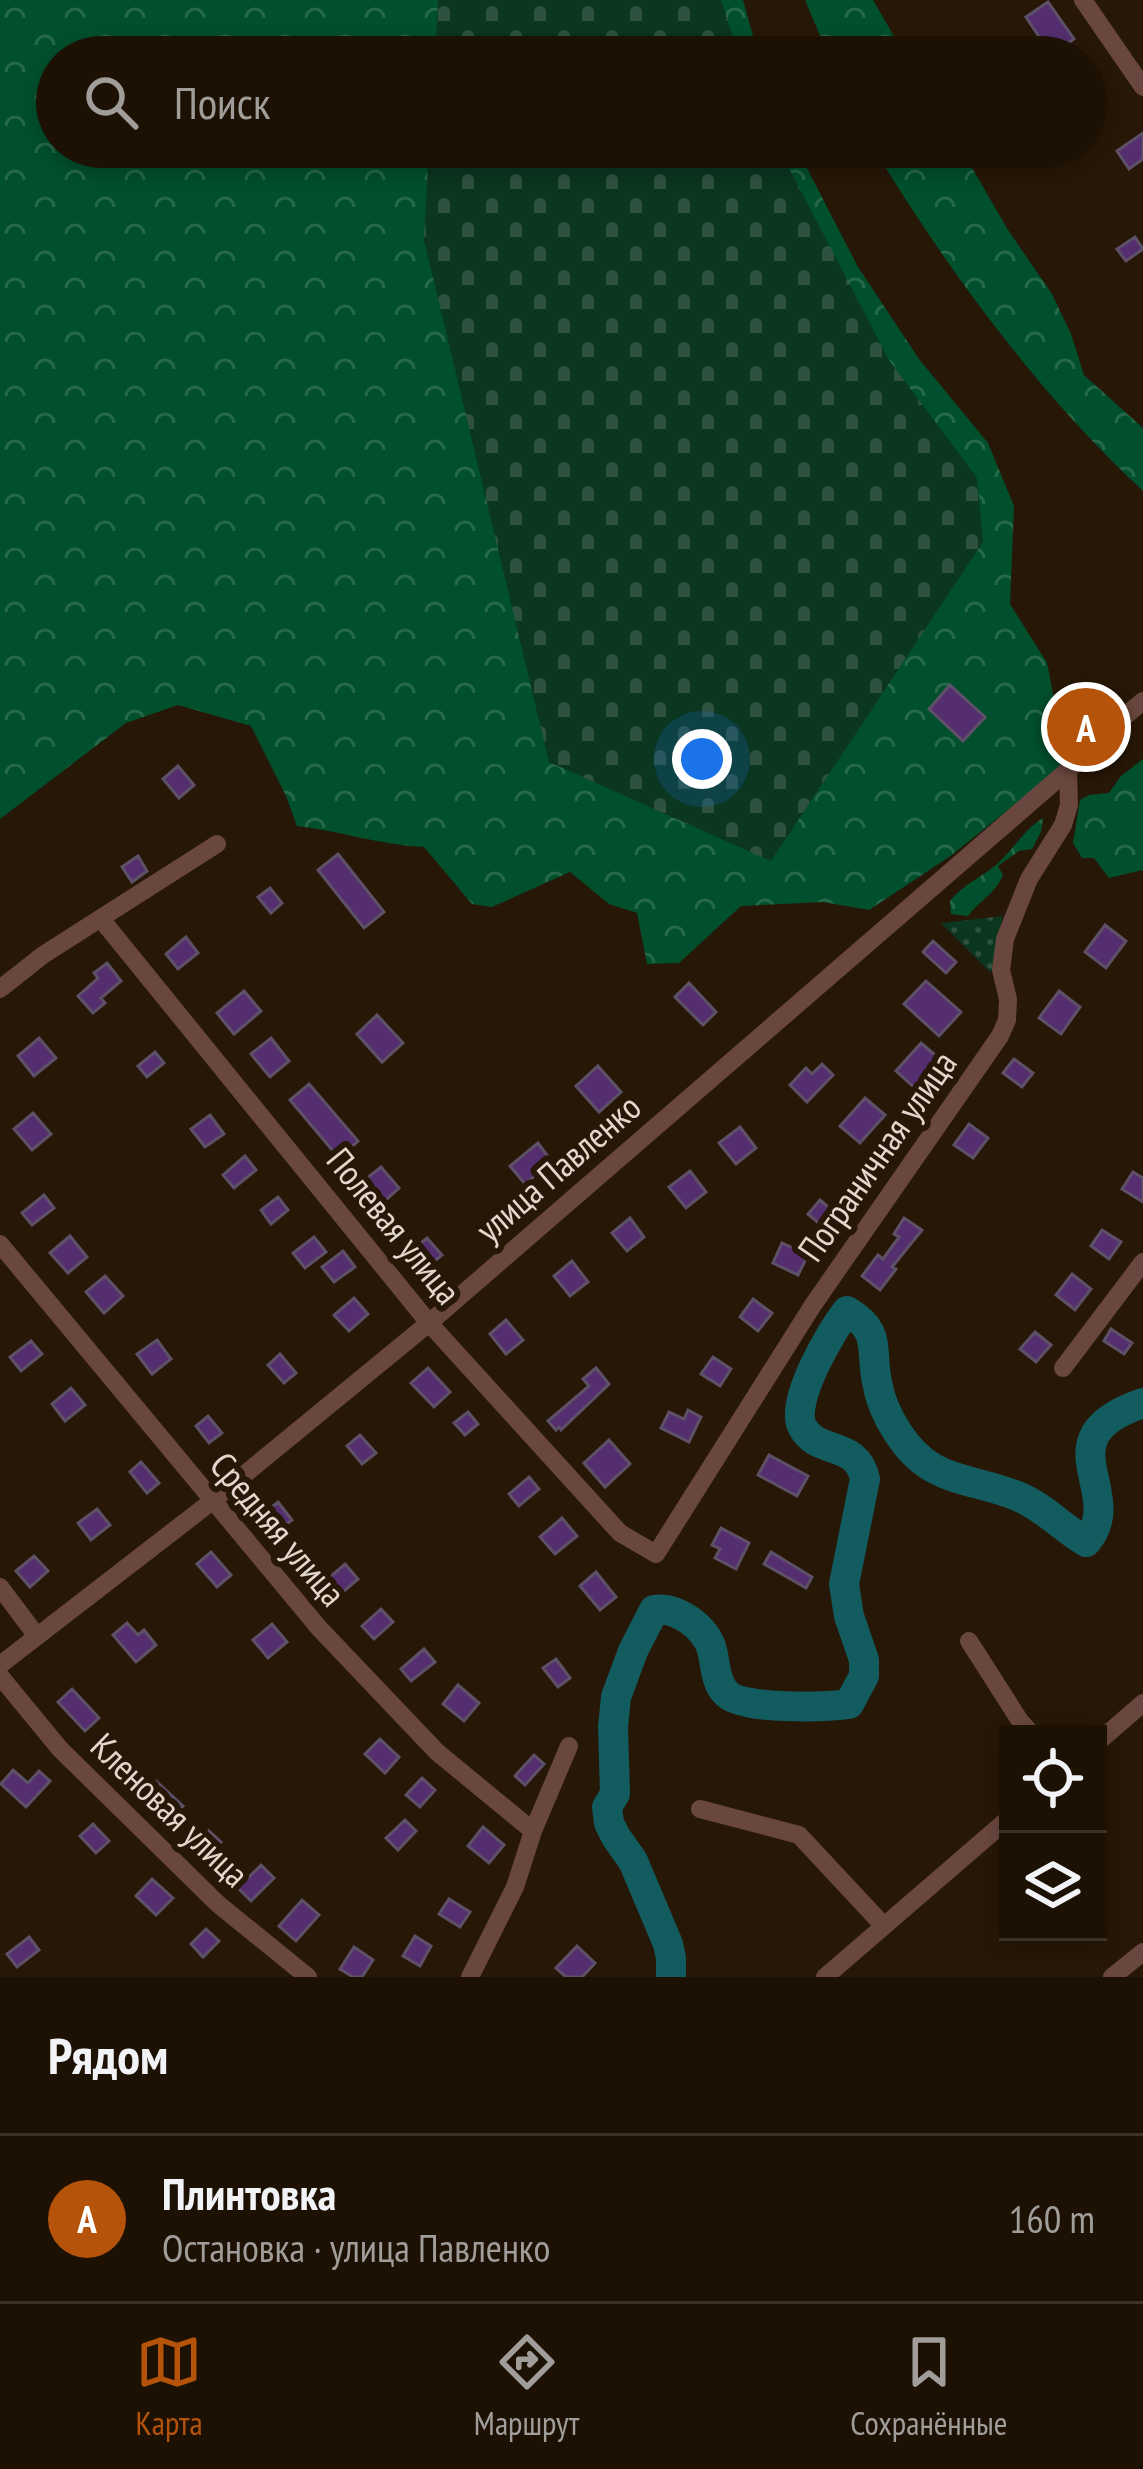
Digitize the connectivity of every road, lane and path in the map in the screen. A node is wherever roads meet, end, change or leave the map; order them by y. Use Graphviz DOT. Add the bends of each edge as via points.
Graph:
graph roads {
  1 [pos="1083,0"];
  2 [pos="1143,87"];
  3 [pos="1143,701"];
  4 [pos="1068,770"];
  5 [pos="217,844"];
  6 [pos="101,919"];
  7 [pos="0,989"];
  8 [pos="0,1244"];
  9 [pos="1143,1262"];
  10 [pos="429,1323"];
  11 [pos="1064,1368"];
  12 [pos="211,1502"];
  13 [pos="656,1554"];
  14 [pos="0,1587"];
  15 [pos="36,1635"];
  16 [pos="969,1641"];
  17 [pos="0,1665"];
  18 [pos="0,1676"];
  19 [pos="1143,1703"];
  20 [pos="1024,1725"];
  21 [pos="1107,1734"];
  22 [pos="569,1746"];
  23 [pos="700,1809"];
  24 [pos="999,1827"];
  25 [pos="532,1831"];
  26 [pos="883,1925"];
  27 [pos="1143,1952"];
  28 [pos="308,1977"];
  29 [pos="470,1977"];
  30 [pos="825,1977"];
  31 [pos="1112,1977"];
  1 -- 2 [label="street"];
  3 -- 4 [label="street, улица Павленко"];
  4 -- 10 [label="street, улица Павленко"];
  4 -- 13 [label="street, Пограничная улица" via="1063,825 1028,879 1005,939 1007,1020 1000,1036 813,1305"];
  5 -- 6 [label="street"];
  6 -- 7 [label="street"];
  6 -- 10 [label="street, Полевая улица"];
  8 -- 12 [label="street, Средняя улица"];
  9 -- 11 [label="street"];
  10 -- 12 [label="street, улица Павленко"];
  10 -- 13 [label="street, Полевая улица" via="620,1533"];
  12 -- 15 [label="street, улица Павленко"];
  12 -- 25 [label="street, Средняя улица" via="437,1752"];
  14 -- 15 [label="street"];
  15 -- 17 [label="street, улица Павленко"];
  16 -- 20 [label="street"];
  18 -- 28 [label="street, Кленовая улица" via="60,1749 218,1904"];
  19 -- 21 [label="street"];
  22 -- 25 [label="street"];
  23 -- 26 [label="street" via="800,1835"];
  24 -- 26 [label="street"];
  25 -- 29 [label="street" via="515,1887"];
  26 -- 30 [label="street"];
  27 -- 31 [label="street"];
}
